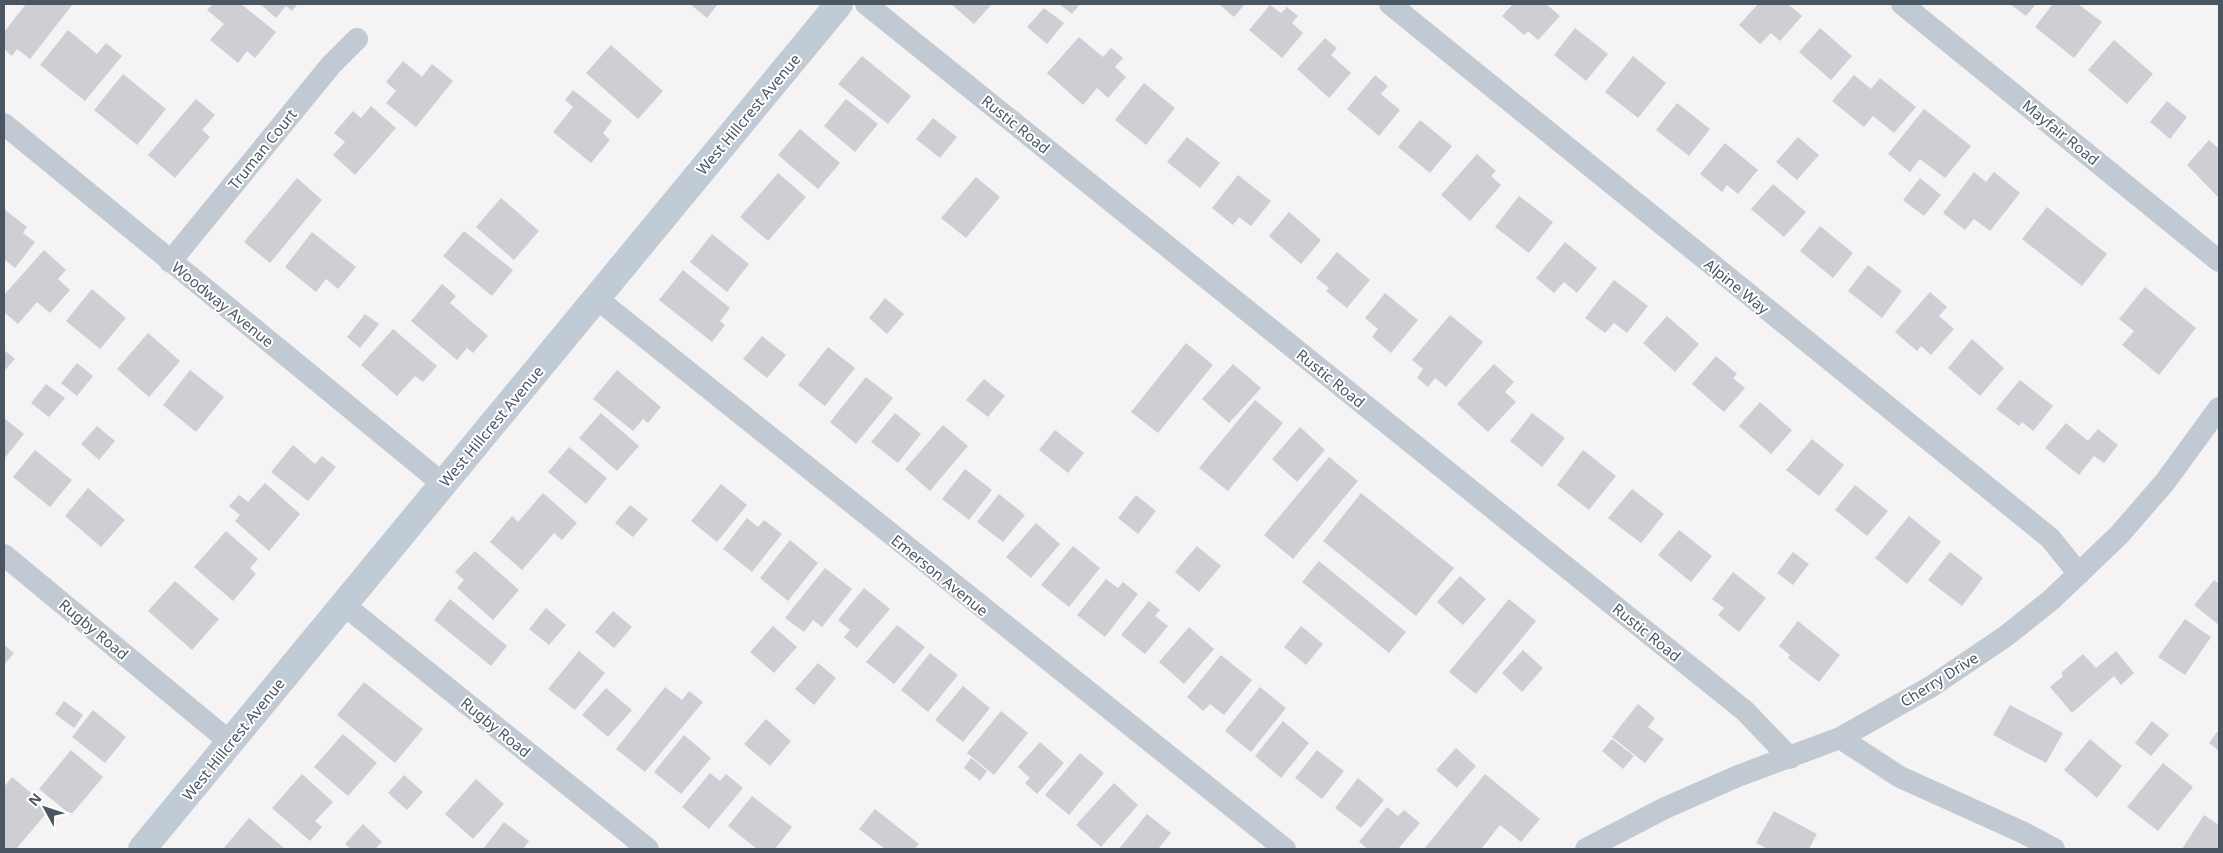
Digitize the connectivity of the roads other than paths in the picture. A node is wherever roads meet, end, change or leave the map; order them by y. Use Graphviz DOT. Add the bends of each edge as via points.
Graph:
graph roads {
  1 [pos="839,4"];
  2 [pos="866,4"];
  3 [pos="1390,4"];
  4 [pos="1902,4"];
  5 [pos="357,39"];
  6 [pos="4,124"];
  7 [pos="2219,261"];
  8 [pos="170,262"];
  9 [pos="596,298"];
  10 [pos="2219,408"];
  11 [pos="443,484"];
  12 [pos="4,555"];
  13 [pos="2079,574"];
  14 [pos="344,605"];
  15 [pos="1840,738"];
  16 [pos="230,742"];
  17 [pos="1790,758"];
  18 [pos="142,849"];
  19 [pos="648,849"];
  20 [pos="1285,849"];
  21 [pos="1586,849"];
  22 [pos="2054,849"];
  1 -- 9 [label="street, West Hillcrest Avenue"];
  2 -- 17 [label="street, Rustic Road" via="1745,711"];
  3 -- 13 [label="street, Alpine Way" via="2050,538"];
  4 -- 7 [label="street, Mayfair Road"];
  5 -- 8 [label="street, Truman Court" via="331,65"];
  6 -- 8 [label="street, Woodway Avenue"];
  8 -- 11 [label="street, Woodway Avenue"];
  9 -- 11 [label="street, West Hillcrest Avenue"];
  9 -- 20 [label="street, Emerson Avenue"];
  10 -- 13 [label="street, Cherry Drive" via="2165,482 2119,535"];
  11 -- 14 [label="street, West Hillcrest Avenue"];
  12 -- 16 [label="street, Rugby Road"];
  13 -- 15 [label="street, Cherry Drive" via="2006,636 1932,686"];
  14 -- 16 [label="street, West Hillcrest Avenue"];
  14 -- 19 [label="street, Rugby Road"];
  15 -- 17 [label="street, Cherry Drive"];
  15 -- 22 [label="street" via="1900,777"];
  16 -- 18 [label="street, West Hillcrest Avenue"];
  17 -- 21 [label="street, Cherry Drive" via="1738,776 1665,808"];
}
